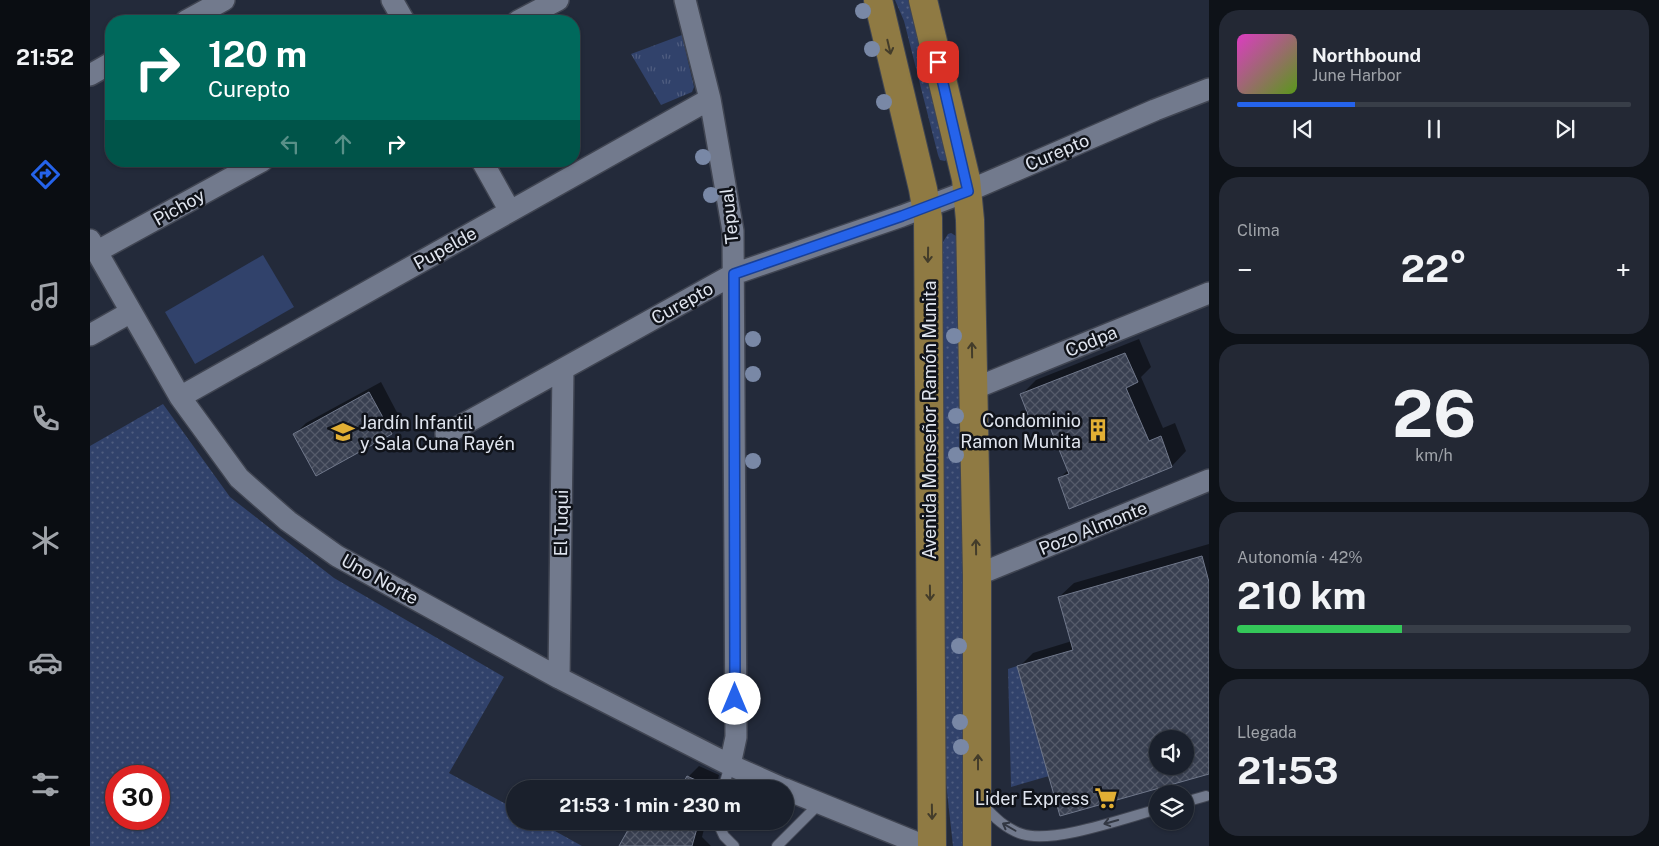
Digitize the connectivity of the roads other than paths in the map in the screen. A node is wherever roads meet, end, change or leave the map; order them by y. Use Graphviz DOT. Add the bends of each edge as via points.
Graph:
graph roads {
  1 [pos="224,0"];
  2 [pos="392,0"];
  3 [pos="558,0"];
  4 [pos="685,0"];
  5 [pos="878,0"];
  6 [pos="927,1"];
  7 [pos="197,15"];
  8 [pos="401,15"];
  9 [pos="529,15"];
  10 [pos="105,66"];
  11 [pos="90,74"];
  12 [pos="1209,89"];
  13 [pos="710,99"];
  14 [pos="250,167"];
  15 [pos="485,167"];
  16 [pos="968,191"];
  17 [pos="926,207"];
  18 [pos="510,211"];
  19 [pos="93,246"];
  20 [pos="734,274"];
  21 [pos="1209,293"];
  22 [pos="131,312"];
  23 [pos="90,335"];
  24 [pos="563,369"];
  25 [pos="973,389"];
  26 [pos="180,397"];
  27 [pos="446,434"];
  28 [pos="1208,484"];
  29 [pos="977,575"];
  30 [pos="559,678"];
  31 [pos="730,766"];
  32 [pos="725,780"];
  33 [pos="763,780"];
  34 [pos="794,793"];
  35 [pos="1206,796"];
  36 [pos="1194,799"];
  37 [pos="978,800"];
  38 [pos="819,804"];
  39 [pos="1149,811"];
  40 [pos="721,830"];
  41 [pos="1046,841"];
  42 [pos="734,846"];
  43 [pos="778,846"];
  44 [pos="925,846"];
  45 [pos="932,846"];
  46 [pos="977,846"];
  1 -- 7 [label="street"];
  2 -- 8 [label="street"];
  3 -- 9 [label="street"];
  4 -- 13 [label="street, Tepual"];
  5 -- 17 [label="main road, Avenida Monseñor Ramón Munita, one-way"];
  6 -- 16 [label="main road"];
  10 -- 11 [label="street"];
  12 -- 16 [label="street, Curepto"];
  13 -- 18 [label="street, Pupelde"];
  13 -- 20 [label="street, Tepual" via="732,223"];
  14 -- 19 [label="street, Pichoy"];
  15 -- 18 [label="street"];
  16 -- 17 [label="street, Curepto"];
  25 -- 16 [label="main road, one-way"];
  17 -- 20 [label="street, Curepto"];
  17 -- 45 [label="main road, Avenida Monseñor Ramón Munita, one-way"];
  18 -- 26 [label="street, Pupelde"];
  19 -- 22 [label="street, Uno Norte"];
  20 -- 24 [label="street, Curepto"];
  20 -- 31 [label="street, Tepual" via="736,737"];
  21 -- 25 [label="street, Codpa"];
  22 -- 23 [label="street"];
  22 -- 26 [label="street, Uno Norte"];
  24 -- 27 [label="street, Curepto"];
  24 -- 30 [label="street, El Tuqui"];
  29 -- 25 [label="main road, one-way"];
  26 -- 30 [label="street, Uno Norte" via="239,478 288,521 337,556"];
  28 -- 29 [label="street, Pozo Almonte"];
  37 -- 29 [label="main road, one-way"];
  30 -- 31 [label="street, Uno Norte"];
  31 -- 32 [label="lane"];
  31 -- 33 [label="street, Uno Norte"];
  34 -- 38 [label="street, Uno Norte"];
  35 -- 36 [label="lane"];
  41 -- 37 [label="lane, one-way" via="1012,830"];
  37 -- 46 [label="main road"];
  38 -- 43 [label="lane"];
  38 -- 44 [label="street, Uno Norte"];
  39 -- 41 [label="lane, one-way"];
  40 -- 42 [label="lane"];
}
